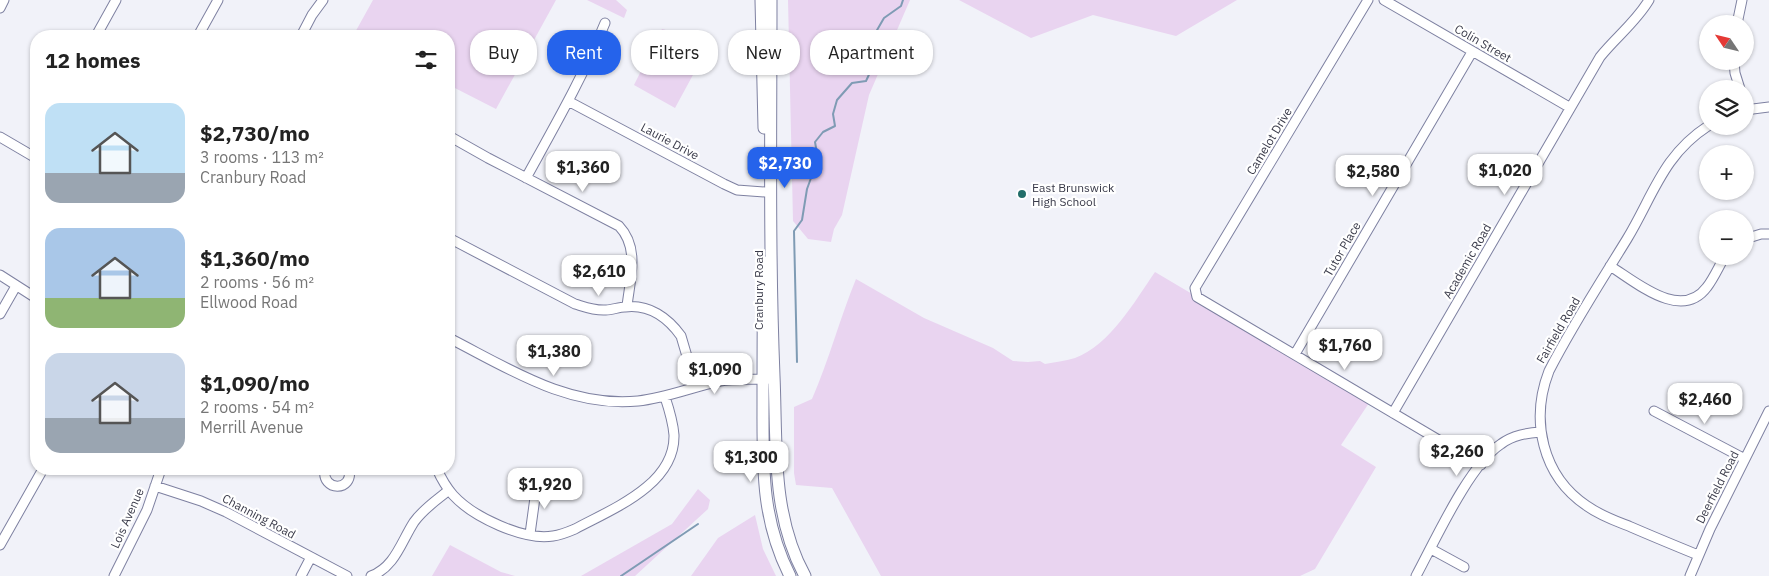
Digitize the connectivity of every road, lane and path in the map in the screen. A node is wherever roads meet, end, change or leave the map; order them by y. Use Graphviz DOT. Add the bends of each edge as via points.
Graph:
graph roads {
  1 [pos="4,0"];
  2 [pos="116,0"];
  3 [pos="218,0"];
  4 [pos="323,0"];
  5 [pos="762,0"];
  6 [pos="771,0"];
  7 [pos="1368,0"];
  8 [pos="1384,0"];
  9 [pos="1649,0"];
  10 [pos="1742,0"];
  11 [pos="0,8"];
  12 [pos="1739,15"];
  13 [pos="605,23"];
  14 [pos="99,30"];
  15 [pos="201,30"];
  16 [pos="304,30"];
  17 [pos="1472,52"];
  18 [pos="568,101"];
  19 [pos="1569,107"];
  20 [pos="1769,107"];
  21 [pos="1754,108"];
  22 [pos="1699,132"];
  23 [pos="0,137"];
  24 [pos="455,139"];
  25 [pos="30,152"];
  26 [pos="526,178"];
  27 [pos="765,192"];
  28 [pos="1769,234"];
  29 [pos="1754,236"];
  30 [pos="455,241"];
  31 [pos="1720,265"];
  32 [pos="1610,266"];
  33 [pos="0,276"];
  34 [pos="16,286"];
  35 [pos="30,294"];
  36 [pos="628,306"];
  37 [pos="0,314"];
  38 [pos="455,341"];
  39 [pos="1295,354"];
  40 [pos="768,379"];
  41 [pos="696,386"];
  42 [pos="665,397"];
  43 [pos="1654,411"];
  44 [pos="1769,411"];
  45 [pos="1393,413"];
  46 [pos="1541,432"];
  47 [pos="1745,459"];
  48 [pos="1481,465"];
  49 [pos="40,475"];
  50 [pos="159,475"];
  51 [pos="326,475"];
  52 [pos="350,475"];
  53 [pos="441,475"];
  54 [pos="537,482"];
  55 [pos="155,486"];
  56 [pos="449,490"];
  57 [pos="530,534"];
  58 [pos="0,544"];
  59 [pos="1431,549"];
  60 [pos="1698,555"];
  61 [pos="311,557"];
  62 [pos="1464,567"];
  63 [pos="114,576"];
  64 [pos="300,576"];
  65 [pos="347,576"];
  66 [pos="371,576"];
  67 [pos="790,576"];
  68 [pos="805,576"];
  69 [pos="1416,576"];
  70 [pos="1690,576"];
  1 -- 11 [label="street"];
  2 -- 14 [label="street"];
  3 -- 15 [label="street"];
  4 -- 16 [label="street"];
  5 -- 27 [label="main road, Cranbury Road"];
  6 -- 40 [label="main road, Cranbury Road" via="772,322"];
  7 -- 39 [label="street, Camelot Drive" via="1195,288 1197,297"];
  8 -- 17 [label="street, Colin Street"];
  9 -- 19 [label="street, Academic Road" via="1632,24 1600,57"];
  10 -- 12 [label="street"];
  13 -- 18 [label="street"];
  17 -- 19 [label="street, Colin Street"];
  17 -- 39 [label="street, Tutor Place"];
  18 -- 26 [label="street"];
  18 -- 27 [label="street, Laurie Drive" via="724,184 738,190"];
  19 -- 45 [label="street, Academic Road"];
  20 -- 21 [label="street"];
  22 -- 32 [label="street, Fairfield Road" via="1669,162"];
  23 -- 25 [label="street"];
  24 -- 26 [label="street"];
  26 -- 36 [label="street" via="612,221 624,231 632,253"];
  27 -- 40 [label="main road, Cranbury Road"];
  28 -- 29 [label="street"];
  30 -- 36 [label="street" via="575,304 606,310"];
  31 -- 32 [label="street" via="1702,292 1682,301 1660,296"];
  32 -- 46 [label="street, Fairfield Road" via="1549,371 1540,404"];
  33 -- 34 [label="street"];
  34 -- 35 [label="street"];
  34 -- 37 [label="street"];
  36 -- 41 [label="street" via="660,314 676,329 684,344"];
  38 -- 42 [label="street" via="555,391 612,401"];
  39 -- 45 [label="street"];
  40 -- 41 [label="street"];
  40 -- 67 [label="main road, Cranbury Road" via="763,478 770,523"];
  40 -- 68 [label="main road, Cranbury Road" via="786,532"];
  41 -- 42 [label="street"];
  42 -- 57 [label="street" via="674,437 669,459 652,483 642,493 575,530 553,537"];
  43 -- 47 [label="street"];
  44 -- 47 [label="street, Deerfield Road"];
  45 -- 48 [label="street"];
  46 -- 48 [label="street" via="1507,440 1490,452"];
  46 -- 60 [label="street, Fairfield Road" via="1555,471 1568,490 1586,505 1606,517"];
  47 -- 60 [label="street, Deerfield Road"];
  48 -- 59 [label="street" via="1466,485"];
  49 -- 58 [label="street"];
  50 -- 55 [label="street, Lois Avenue"];
  51 -- 52 [label="street" via="329,484 337,486 345,484"];
  53 -- 56 [label="street"];
  54 -- 57 [label="street"];
  55 -- 61 [label="street, Channing Road" via="210,504"];
  55 -- 63 [label="street, Lois Avenue" via="147,510"];
  56 -- 57 [label="street" via="466,506 500,526"];
  56 -- 66 [label="street" via="423,512 386,567"];
  59 -- 62 [label="street"];
  59 -- 69 [label="street"];
  60 -- 70 [label="street, Deerfield Road"];
  61 -- 64 [label="street"];
  61 -- 65 [label="street, Channing Road"];
}
